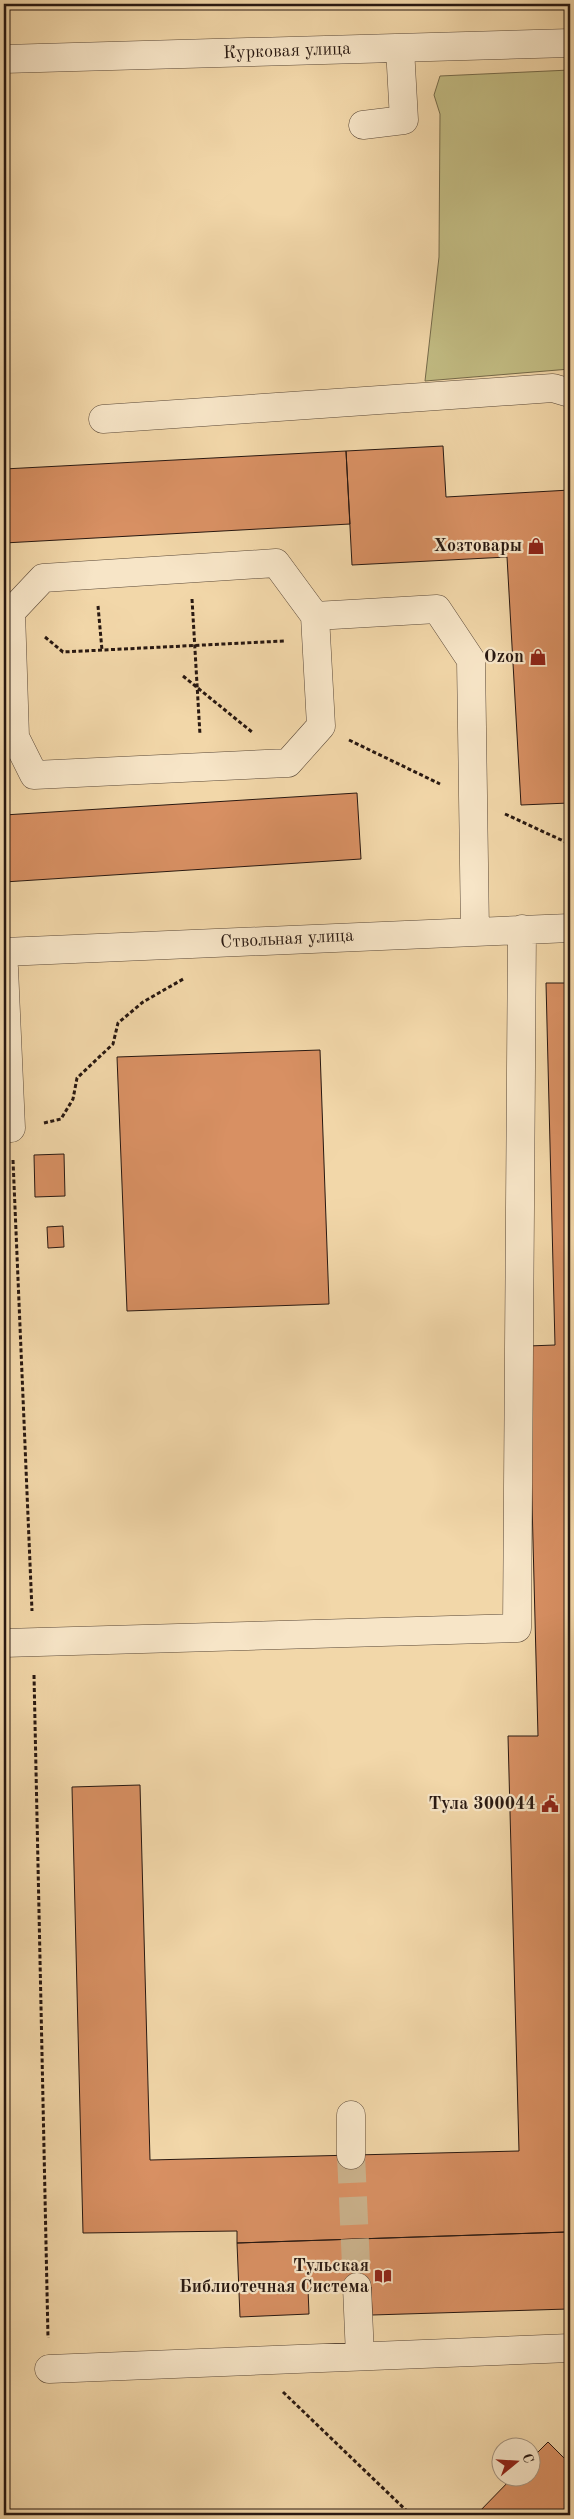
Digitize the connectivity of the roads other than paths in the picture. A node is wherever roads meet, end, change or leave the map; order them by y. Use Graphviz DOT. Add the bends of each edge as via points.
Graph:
graph roads {
  1 [pos="570,43"];
  2 [pos="400,48"];
  3 [pos="4,59"];
  4 [pos="363,125"];
  5 [pos="570,393"];
  6 [pos="102,419"];
  7 [pos="316,628"];
  8 [pos="9,738"];
  9 [pos="570,928"];
  10 [pos="522,929"];
  11 [pos="475,931"];
  12 [pos="4,952"];
  13 [pos="4,968"];
  14 [pos="8,1128"];
  15 [pos="4,1642"];
  16 [pos="351,2115"];
  17 [pos="351,2155"];
  18 [pos="357,2287"];
  19 [pos="570,2348"];
  20 [pos="360,2356"];
  21 [pos="49,2369"];
  1 -- 2 [label="street, Курковая улица"];
  2 -- 3 [label="street, Курковая улица"];
  2 -- 4 [label="street" via="404,120"];
  5 -- 6 [label="street" via="553,388"];
  7 -- 8 [label="street" via="321,726 288,764 34,775"];
  7 -- 8 [label="street" via="276,563 43,578 11,612"];
  7 -- 11 [label="street" via="437,609 470,660"];
  9 -- 10 [label="street, Ствольная улица"];
  10 -- 11 [label="street, Ствольная улица"];
  10 -- 15 [label="street" via="517,1628"];
  11 -- 12 [label="street, Ствольная улица"];
  13 -- 14 [label="street"];
  16 -- 17 [label="street"];
  18 -- 20 [label="street"];
  19 -- 20 [label="street"];
  20 -- 21 [label="street"];
}
